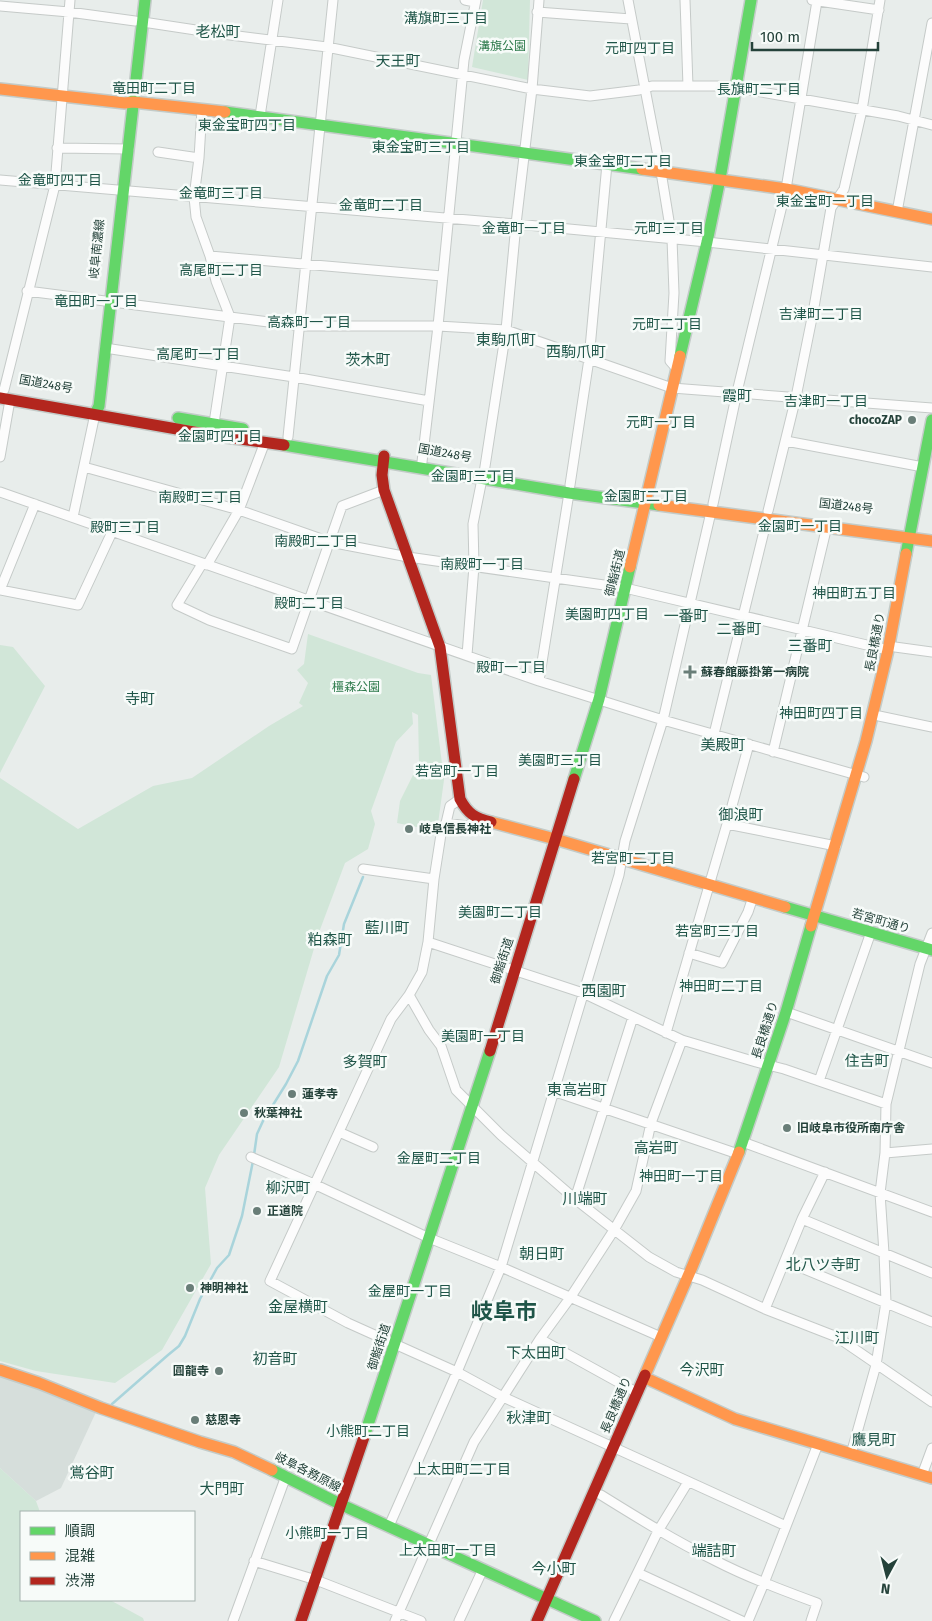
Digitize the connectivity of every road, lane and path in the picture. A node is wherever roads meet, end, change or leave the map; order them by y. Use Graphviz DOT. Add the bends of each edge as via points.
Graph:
graph roads {
  1 [pos="70,0"];
  2 [pos="138,0"];
  3 [pos="145,0"];
  4 [pos="278,0"];
  5 [pos="333,0"];
  6 [pos="465,0"];
  7 [pos="539,0"];
  8 [pos="628,0"];
  9 [pos="685,0"];
  10 [pos="751,0"];
  11 [pos="814,0"];
  12 [pos="880,0"];
  13 [pos="476,1"];
  14 [pos="0,6"];
  15 [pos="879,10"];
  16 [pos="69,12"];
  17 [pos="537,12"];
  18 [pos="631,19"];
  19 [pos="139,22"];
  20 [pos="932,22"];
  21 [pos="271,39"];
  22 [pos="327,47"];
  23 [pos="463,76"];
  24 [pos="688,86"];
  25 [pos="735,87"];
  26 [pos="645,88"];
  27 [pos="0,89"];
  28 [pos="532,90"];
  29 [pos="62,96"];
  30 [pos="801,98"];
  31 [pos="129,103"];
  32 [pos="202,109"];
  33 [pos="862,110"];
  34 [pos="260,116"];
  35 [pos="915,120"];
  36 [pos="321,124"];
  37 [pos="932,125"];
  38 [pos="456,143"];
  39 [pos="57,148"];
  40 [pos="125,149"];
  41 [pos="158,152"];
  42 [pos="524,153"];
  43 [pos="199,158"];
  44 [pos="607,164"];
  45 [pos="661,172"];
  46 [pos="0,180"];
  47 [pos="720,180"];
  48 [pos="55,185"];
  49 [pos="786,189"];
  50 [pos="120,190"];
  51 [pos="194,197"];
  52 [pos="838,198"];
  53 [pos="312,206"];
  54 [pos="898,212"];
  55 [pos="448,218"];
  56 [pos="932,219"];
  57 [pos="516,224"];
  58 [pos="602,232"];
  59 [pos="672,239"];
  60 [pos="707,242"];
  61 [pos="771,249"];
  62 [pos="822,255"];
  63 [pos="210,256"];
  64 [pos="306,264"];
  65 [pos="932,267"];
  66 [pos="442,276"];
  67 [pos="28,291"];
  68 [pos="108,301"];
  69 [pos="230,317"];
  70 [pos="300,326"];
  71 [pos="438,326"];
  72 [pos="506,330"];
  73 [pos="105,348"];
  74 [pos="589,358"];
  75 [pos="222,366"];
  76 [pos="677,369"];
  77 [pos="294,377"];
  78 [pos="672,388"];
  79 [pos="737,392"];
  80 [pos="4,394"];
  81 [pos="796,397"];
  82 [pos="429,401"];
  83 [pos="932,408"];
  84 [pos="96,409"];
  85 [pos="932,420"];
  86 [pos="214,423"];
  87 [pos="288,437"];
  88 [pos="786,441"];
  89 [pos="265,442"];
  90 [pos="0,458"];
  91 [pos="932,458"];
  92 [pos="384,460"];
  93 [pos="422,462"];
  94 [pos="84,467"];
  95 [pos="928,472"];
  96 [pos="483,476"];
  97 [pos="570,489"];
  98 [pos="384,490"];
  99 [pos="0,492"];
  100 [pos="646,499"];
  101 [pos="35,504"];
  102 [pos="712,508"];
  103 [pos="239,510"];
  104 [pos="768,515"];
  105 [pos="73,517"];
  106 [pos="827,526"];
  107 [pos="932,531"];
  108 [pos="112,532"];
  109 [pos="914,533"];
  110 [pos="330,542"];
  111 [pos="932,542"];
  112 [pos="408,557"];
  113 [pos="205,564"];
  114 [pos="474,566"];
  115 [pos="555,578"];
  116 [pos="625,588"];
  117 [pos="0,590"];
  118 [pos="308,601"];
  119 [pos="689,604"];
  120 [pos="744,616"];
  121 [pos="802,630"];
  122 [pos="440,647"];
  123 [pos="891,649"];
  124 [pos="932,652"];
  125 [pos="467,655"];
  126 [pos="539,681"];
  127 [pos="599,699"];
  128 [pos="879,716"];
  129 [pos="663,720"];
  130 [pos="932,727"];
  131 [pos="714,734"];
  132 [pos="749,744"];
  133 [pos="773,752"];
  134 [pos="861,776"];
  135 [pos="460,799"];
  136 [pos="479,819"];
  137 [pos="446,823"];
  138 [pos="727,824"];
  139 [pos="555,839"];
  140 [pos="836,846"];
  141 [pos="622,859"];
  142 [pos="363,869"];
  143 [pos="434,879"];
  144 [pos="709,884"];
  145 [pos="753,897"];
  146 [pos="818,916"];
  147 [pos="871,932"];
  148 [pos="932,933"];
  149 [pos="428,942"];
  150 [pos="929,949"];
  151 [pos="689,953"];
  152 [pos="514,971"];
  153 [pos="583,993"];
  154 [pos="409,994"];
  155 [pos="792,1014"];
  156 [pos="633,1017"];
  157 [pos="838,1029"];
  158 [pos="666,1033"];
  159 [pos="682,1040"];
  160 [pos="899,1051"];
  161 [pos="932,1062"];
  162 [pos="772,1066"];
  163 [pos="819,1081"];
  164 [pos="553,1091"];
  165 [pos="886,1104"];
  166 [pos="473,1105"];
  167 [pos="603,1108"];
  168 [pos="651,1124"];
  169 [pos="339,1132"];
  170 [pos="748,1144"];
  171 [pos="373,1146"];
  172 [pos="932,1150"];
  173 [pos="885,1153"];
  174 [pos="738,1154"];
  175 [pos="251,1157"];
  176 [pos="533,1161"];
  177 [pos="825,1172"];
  178 [pos="314,1184"];
  179 [pos="880,1193"];
  180 [pos="576,1199"];
  181 [pos="932,1212"];
  182 [pos="802,1220"];
  183 [pos="614,1230"];
  184 [pos="429,1238"];
  185 [pos="884,1253"];
  186 [pos="785,1260"];
  187 [pos="501,1267"];
  188 [pos="932,1273"];
  189 [pos="691,1276"];
  190 [pos="570,1298"];
  191 [pos="886,1302"];
  192 [pos="765,1309"];
  193 [pos="932,1322"];
  194 [pos="661,1337"];
  195 [pos="540,1339"];
  196 [pos="395,1343"];
  197 [pos="876,1365"];
  198 [pos="0,1370"];
  199 [pos="457,1372"];
  200 [pos="650,1380"];
  201 [pos="636,1392"];
  202 [pos="503,1397"];
  203 [pos="932,1402"];
  204 [pos="818,1444"];
  205 [pos="932,1448"];
  206 [pos="616,1450"];
  207 [pos="851,1454"];
  208 [pos="286,1476"];
  209 [pos="927,1477"];
  210 [pos="688,1482"];
  211 [pos="601,1495"];
  212 [pos="342,1505"];
  213 [pos="389,1526"];
  214 [pos="786,1526"];
  215 [pos="658,1531"];
  216 [pos="428,1545"];
  217 [pos="254,1560"];
  218 [pos="483,1569"];
  219 [pos="638,1573"];
  220 [pos="316,1580"];
  221 [pos="764,1583"];
  222 [pos="550,1601"];
  223 [pos="397,1617"];
  224 [pos="234,1621"];
  225 [pos="301,1621"];
  226 [pos="421,1621"];
  227 [pos="459,1621"];
  228 [pos="537,1621"];
  229 [pos="546,1621"];
  230 [pos="595,1621"];
  231 [pos="614,1621"];
  232 [pos="742,1621"];
  233 [pos="748,1621"];
  234 [pos="811,1621"];
  1 -- 16 [label="street"];
  2 -- 19 [label="main road, 岐阜南濃線"];
  3 -- 19 [label="main road, 岐阜南濃線"];
  4 -- 21 [label="street"];
  5 -- 22 [label="street"];
  6 -- 13 [label="street"];
  7 -- 17 [label="street"];
  8 -- 18 [label="street"];
  9 -- 24 [label="street"];
  10 -- 25 [label="main road, 御鮨街道"];
  11 -- 15 [label="street"];
  11 -- 30 [label="street"];
  12 -- 15 [label="street"];
  13 -- 23 [label="street"];
  14 -- 16 [label="street"];
  15 -- 33 [label="street"];
  16 -- 19 [label="street"];
  16 -- 29 [label="street"];
  17 -- 18 [label="street"];
  17 -- 28 [label="street"];
  18 -- 26 [label="street"];
  19 -- 21 [label="street"];
  19 -- 31 [label="main road, 岐阜南濃線"];
  20 -- 35 [label="street"];
  21 -- 22 [label="street"];
  21 -- 34 [label="street"];
  22 -- 23 [label="street"];
  22 -- 36 [label="street"];
  23 -- 28 [label="street"];
  23 -- 38 [label="street"];
  24 -- 25 [label="street"];
  24 -- 26 [label="street"];
  25 -- 30 [label="street"];
  25 -- 47 [label="main road, 御鮨街道"];
  26 -- 28 [label="street" via="590,96"];
  26 -- 45 [label="street"];
  27 -- 29 [label="main road"];
  28 -- 42 [label="street"];
  29 -- 31 [label="main road"];
  29 -- 39 [label="street"];
  30 -- 33 [label="street"];
  30 -- 49 [label="street"];
  31 -- 32 [label="main road"];
  31 -- 40 [label="main road, 岐阜南濃線"];
  32 -- 34 [label="main road"];
  32 -- 43 [label="street"];
  33 -- 35 [label="street"];
  33 -- 52 [label="street" via="844,189"];
  34 -- 36 [label="main road"];
  35 -- 37 [label="street"];
  35 -- 54 [label="street"];
  36 -- 38 [label="main road"];
  36 -- 53 [label="street"];
  38 -- 42 [label="main road"];
  38 -- 55 [label="street"];
  39 -- 40 [label="street"];
  39 -- 48 [label="street"];
  40 -- 50 [label="main road, 岐阜南濃線"];
  41 -- 43 [label="street"];
  42 -- 44 [label="main road"];
  42 -- 57 [label="street"];
  43 -- 51 [label="street"];
  44 -- 45 [label="main road"];
  44 -- 58 [label="street"];
  45 -- 47 [label="main road"];
  45 -- 59 [label="street"];
  46 -- 48 [label="street"];
  47 -- 49 [label="main road"];
  47 -- 60 [label="main road, 御鮨街道"];
  48 -- 50 [label="street"];
  48 -- 67 [label="street"];
  49 -- 52 [label="main road"];
  49 -- 61 [label="street"];
  50 -- 51 [label="street"];
  50 -- 68 [label="main road, 岐阜南濃線"];
  51 -- 53 [label="street"];
  51 -- 63 [label="street" via="196,217"];
  52 -- 54 [label="main road"];
  52 -- 62 [label="street" via="832,208"];
  53 -- 55 [label="street"];
  53 -- 64 [label="street"];
  54 -- 56 [label="main road"];
  55 -- 57 [label="street"];
  55 -- 66 [label="street"];
  57 -- 58 [label="street"];
  57 -- 72 [label="street"];
  58 -- 59 [label="street"];
  58 -- 74 [label="street"];
  59 -- 60 [label="street"];
  59 -- 76 [label="street" via="674,293 670,361"];
  60 -- 61 [label="street"];
  60 -- 76 [label="main road, 御鮨街道"];
  61 -- 62 [label="street"];
  61 -- 79 [label="street"];
  62 -- 65 [label="street"];
  62 -- 81 [label="street"];
  63 -- 64 [label="street"];
  63 -- 69 [label="street"];
  64 -- 66 [label="street"];
  64 -- 70 [label="street"];
  66 -- 71 [label="street"];
  67 -- 68 [label="street"];
  67 -- 80 [label="street"];
  68 -- 69 [label="street"];
  68 -- 73 [label="main road, 岐阜南濃線"];
  68 -- 84 [label="main road, 岐阜南濃線"];
  69 -- 70 [label="street"];
  69 -- 75 [label="street"];
  70 -- 71 [label="street"];
  70 -- 77 [label="street"];
  71 -- 72 [label="street"];
  71 -- 82 [label="street"];
  72 -- 74 [label="street"];
  72 -- 96 [label="street"];
  73 -- 75 [label="street"];
  73 -- 84 [label="main road, 岐阜南濃線"];
  74 -- 78 [label="street"];
  74 -- 97 [label="street"];
  75 -- 77 [label="street"];
  75 -- 86 [label="street"];
  76 -- 78 [label="main road, 御鮨街道"];
  77 -- 82 [label="street"];
  77 -- 87 [label="street"];
  78 -- 79 [label="street"];
  78 -- 100 [label="main road, 御鮨街道"];
  79 -- 81 [label="street"];
  79 -- 102 [label="street"];
  80 -- 84 [label="main road, 国道248号"];
  80 -- 90 [label="street"];
  81 -- 83 [label="street"];
  81 -- 88 [label="street"];
  82 -- 93 [label="street"];
  84 -- 86 [label="main road, 国道248号"];
  84 -- 89 [label="main road, 国道248号" via="212,435"];
  84 -- 94 [label="street"];
  85 -- 95 [label="main road, 長良橋通り"];
  86 -- 87 [label="main road, 国道248号"];
  87 -- 92 [label="main road, 国道248号"];
  88 -- 95 [label="street"];
  88 -- 104 [label="street"];
  89 -- 92 [label="main road, 国道248号"];
  89 -- 103 [label="street"];
  91 -- 95 [label="main road, 長良橋通り"];
  92 -- 93 [label="main road, 国道248号"];
  92 -- 96 [label="main road, 国道248号"];
  92 -- 98 [label="main road"];
  93 -- 96 [label="main road, 国道248号"];
  94 -- 103 [label="street"];
  94 -- 105 [label="street"];
  95 -- 109 [label="main road, 長良橋通り"];
  96 -- 97 [label="main road, 国道248号"];
  96 -- 114 [label="street" via="472,524"];
  97 -- 100 [label="main road, 国道248号"];
  97 -- 115 [label="street"];
  98 -- 110 [label="street" via="342,506"];
  98 -- 112 [label="main road"];
  99 -- 101 [label="street"];
  100 -- 102 [label="main road, 国道248号"];
  100 -- 116 [label="main road, 御鮨街道"];
  101 -- 105 [label="street"];
  101 -- 117 [label="street"];
  102 -- 104 [label="main road, 国道248号"];
  102 -- 119 [label="street"];
  103 -- 110 [label="street"];
  103 -- 113 [label="street"];
  104 -- 106 [label="main road, 国道248号"];
  104 -- 109 [label="main road, 国道248号"];
  104 -- 120 [label="street"];
  105 -- 108 [label="street"];
  106 -- 109 [label="main road, 国道248号"];
  106 -- 121 [label="street"];
  107 -- 109 [label="main road"];
  108 -- 113 [label="street"];
  108 -- 117 [label="street" via="78,605"];
  109 -- 111 [label="main road"];
  109 -- 123 [label="main road, 長良橋通り"];
  110 -- 112 [label="street"];
  110 -- 118 [label="street"];
  112 -- 114 [label="street"];
  112 -- 122 [label="main road"];
  113 -- 118 [label="street"];
  113 -- 118 [label="street" via="177,605 292,650"];
  114 -- 115 [label="street"];
  114 -- 125 [label="street"];
  115 -- 116 [label="street"];
  115 -- 126 [label="street"];
  116 -- 119 [label="street"];
  116 -- 127 [label="main road, 御鮨街道"];
  118 -- 122 [label="street"];
  119 -- 120 [label="street"];
  119 -- 129 [label="street"];
  120 -- 121 [label="street"];
  120 -- 131 [label="street"];
  121 -- 123 [label="street"];
  121 -- 133 [label="street"];
  122 -- 125 [label="street"];
  122 -- 135 [label="main road"];
  123 -- 124 [label="street"];
  123 -- 128 [label="main road, 長良橋通り"];
  123 -- 134 [label="main road, 長良橋通り"];
  125 -- 126 [label="street"];
  126 -- 127 [label="street"];
  127 -- 129 [label="street"];
  127 -- 139 [label="main road, 御鮨街道"];
  128 -- 130 [label="street"];
  128 -- 134 [label="main road, 長良橋通り"];
  129 -- 131 [label="street"];
  129 -- 141 [label="street"];
  131 -- 132 [label="street"];
  132 -- 133 [label="street"];
  132 -- 138 [label="street"];
  133 -- 134 [label="street"];
  134 -- 140 [label="main road, 長良橋通り"];
  134 -- 146 [label="main road, 長良橋通り"];
  135 -- 136 [label="main road" via="466,810"];
  135 -- 137 [label="street" via="450,806"];
  136 -- 137 [label="street" via="467,826"];
  136 -- 139 [label="main road, 若宮町通り"];
  137 -- 143 [label="street" via="442,828"];
  138 -- 140 [label="street"];
  138 -- 144 [label="street"];
  139 -- 141 [label="main road, 若宮町通り"];
  139 -- 152 [label="main road, 御鮨街道"];
  140 -- 146 [label="main road, 長良橋通り"];
  141 -- 144 [label="main road, 若宮町通り"];
  141 -- 153 [label="street"];
  142 -- 143 [label="street"];
  143 -- 149 [label="street"];
  144 -- 145 [label="main road, 若宮町通り"];
  144 -- 151 [label="street"];
  145 -- 146 [label="main road, 若宮町通り"];
  145 -- 151 [label="street" via="722,963"];
  146 -- 147 [label="main road, 若宮町通り"];
  146 -- 155 [label="main road, 長良橋通り"];
  146 -- 162 [label="main road, 長良橋通り"];
  147 -- 150 [label="main road, 若宮町通り"];
  147 -- 157 [label="street"];
  148 -- 150 [label="street"];
  149 -- 152 [label="street"];
  149 -- 154 [label="street" via="422,972"];
  150 -- 160 [label="street" via="913,992"];
  151 -- 158 [label="street"];
  152 -- 153 [label="street"];
  152 -- 166 [label="main road, 御鮨街道"];
  153 -- 156 [label="street"];
  153 -- 164 [label="street"];
  154 -- 166 [label="street" via="441,1046 456,1090"];
  154 -- 169 [label="street" via="391,1020"];
  155 -- 157 [label="street"];
  155 -- 162 [label="main road, 長良橋通り"];
  156 -- 158 [label="street"];
  156 -- 167 [label="street"];
  157 -- 160 [label="street"];
  157 -- 163 [label="street"];
  158 -- 159 [label="street"];
  159 -- 162 [label="street"];
  159 -- 168 [label="street"];
  160 -- 161 [label="street"];
  160 -- 165 [label="street"];
  162 -- 163 [label="street"];
  162 -- 170 [label="main road, 長良橋通り"];
  162 -- 174 [label="main road, 長良橋通り"];
  163 -- 165 [label="street"];
  164 -- 167 [label="street"];
  164 -- 176 [label="street"];
  165 -- 173 [label="street"];
  166 -- 176 [label="street" via="500,1135"];
  166 -- 184 [label="main road, 御鮨街道"];
  167 -- 168 [label="street"];
  167 -- 180 [label="street"];
  168 -- 174 [label="street"];
  168 -- 183 [label="street" via="636,1191"];
  169 -- 171 [label="street"];
  169 -- 178 [label="street"];
  170 -- 177 [label="street"];
  170 -- 189 [label="main road, 長良橋通り"];
  172 -- 173 [label="street"];
  173 -- 179 [label="street"];
  174 -- 189 [label="main road, 長良橋通り"];
  175 -- 178 [label="street"];
  176 -- 180 [label="street"];
  176 -- 187 [label="street"];
  177 -- 179 [label="street"];
  177 -- 182 [label="street"];
  178 -- 184 [label="street"];
  178 -- 196 [label="street" via="270,1281 348,1323"];
  179 -- 181 [label="street"];
  179 -- 185 [label="street"];
  180 -- 183 [label="street"];
  182 -- 185 [label="street"];
  182 -- 186 [label="street"];
  183 -- 189 [label="street" via="648,1257"];
  183 -- 190 [label="street"];
  184 -- 187 [label="street"];
  184 -- 196 [label="main road, 御鮨街道"];
  185 -- 188 [label="street"];
  185 -- 191 [label="street"];
  186 -- 191 [label="street"];
  186 -- 192 [label="street"];
  187 -- 190 [label="street"];
  187 -- 199 [label="street"];
  189 -- 192 [label="street"];
  189 -- 194 [label="main road, 長良橋通り"];
  189 -- 200 [label="main road, 長良橋通り"];
  190 -- 194 [label="street"];
  190 -- 195 [label="street"];
  191 -- 193 [label="street"];
  191 -- 197 [label="street"];
  192 -- 197 [label="street" via="837,1338"];
  194 -- 201 [label="main road, 長良橋通り"];
  195 -- 201 [label="street"];
  195 -- 202 [label="street"];
  196 -- 199 [label="street"];
  196 -- 212 [label="main road, 御鮨街道"];
  197 -- 203 [label="street"];
  197 -- 207 [label="street"];
  198 -- 208 [label="main road, 岐阜各務原線" via="234,1452"];
  199 -- 202 [label="street"];
  199 -- 213 [label="street"];
  200 -- 204 [label="main road" via="735,1418"];
  200 -- 206 [label="main road, 長良橋通り"];
  201 -- 206 [label="main road, 長良橋通り"];
  202 -- 206 [label="street"];
  202 -- 216 [label="street" via="474,1442"];
  204 -- 207 [label="main road"];
  204 -- 214 [label="street"];
  205 -- 209 [label="street"];
  206 -- 210 [label="street"];
  206 -- 211 [label="main road, 長良橋通り"];
  206 -- 222 [label="main road, 長良橋通り"];
  207 -- 209 [label="main road"];
  208 -- 212 [label="main road, 岐阜各務原線"];
  208 -- 217 [label="street"];
  210 -- 214 [label="street"];
  210 -- 215 [label="street"];
  211 -- 215 [label="street"];
  211 -- 222 [label="main road, 長良橋通り"];
  212 -- 213 [label="main road, 岐阜各務原線"];
  212 -- 220 [label="main road, 御鮨街道"];
  213 -- 216 [label="main road, 岐阜各務原線"];
  214 -- 221 [label="street"];
  215 -- 219 [label="street"];
  215 -- 221 [label="street"];
  216 -- 218 [label="main road, 岐阜各務原線"];
  216 -- 223 [label="street"];
  217 -- 220 [label="street"];
  217 -- 224 [label="street"];
  218 -- 222 [label="main road, 岐阜各務原線"];
  218 -- 227 [label="street"];
  219 -- 231 [label="street"];
  219 -- 232 [label="street"];
  220 -- 223 [label="street"];
  220 -- 225 [label="main road, 御鮨街道"];
  221 -- 233 [label="street"];
  221 -- 234 [label="street" via="817,1603"];
  222 -- 228 [label="main road, 長良橋通り"];
  222 -- 229 [label="main road, 長良橋通り"];
  222 -- 230 [label="main road, 岐阜各務原線"];
  223 -- 226 [label="street"];
}
